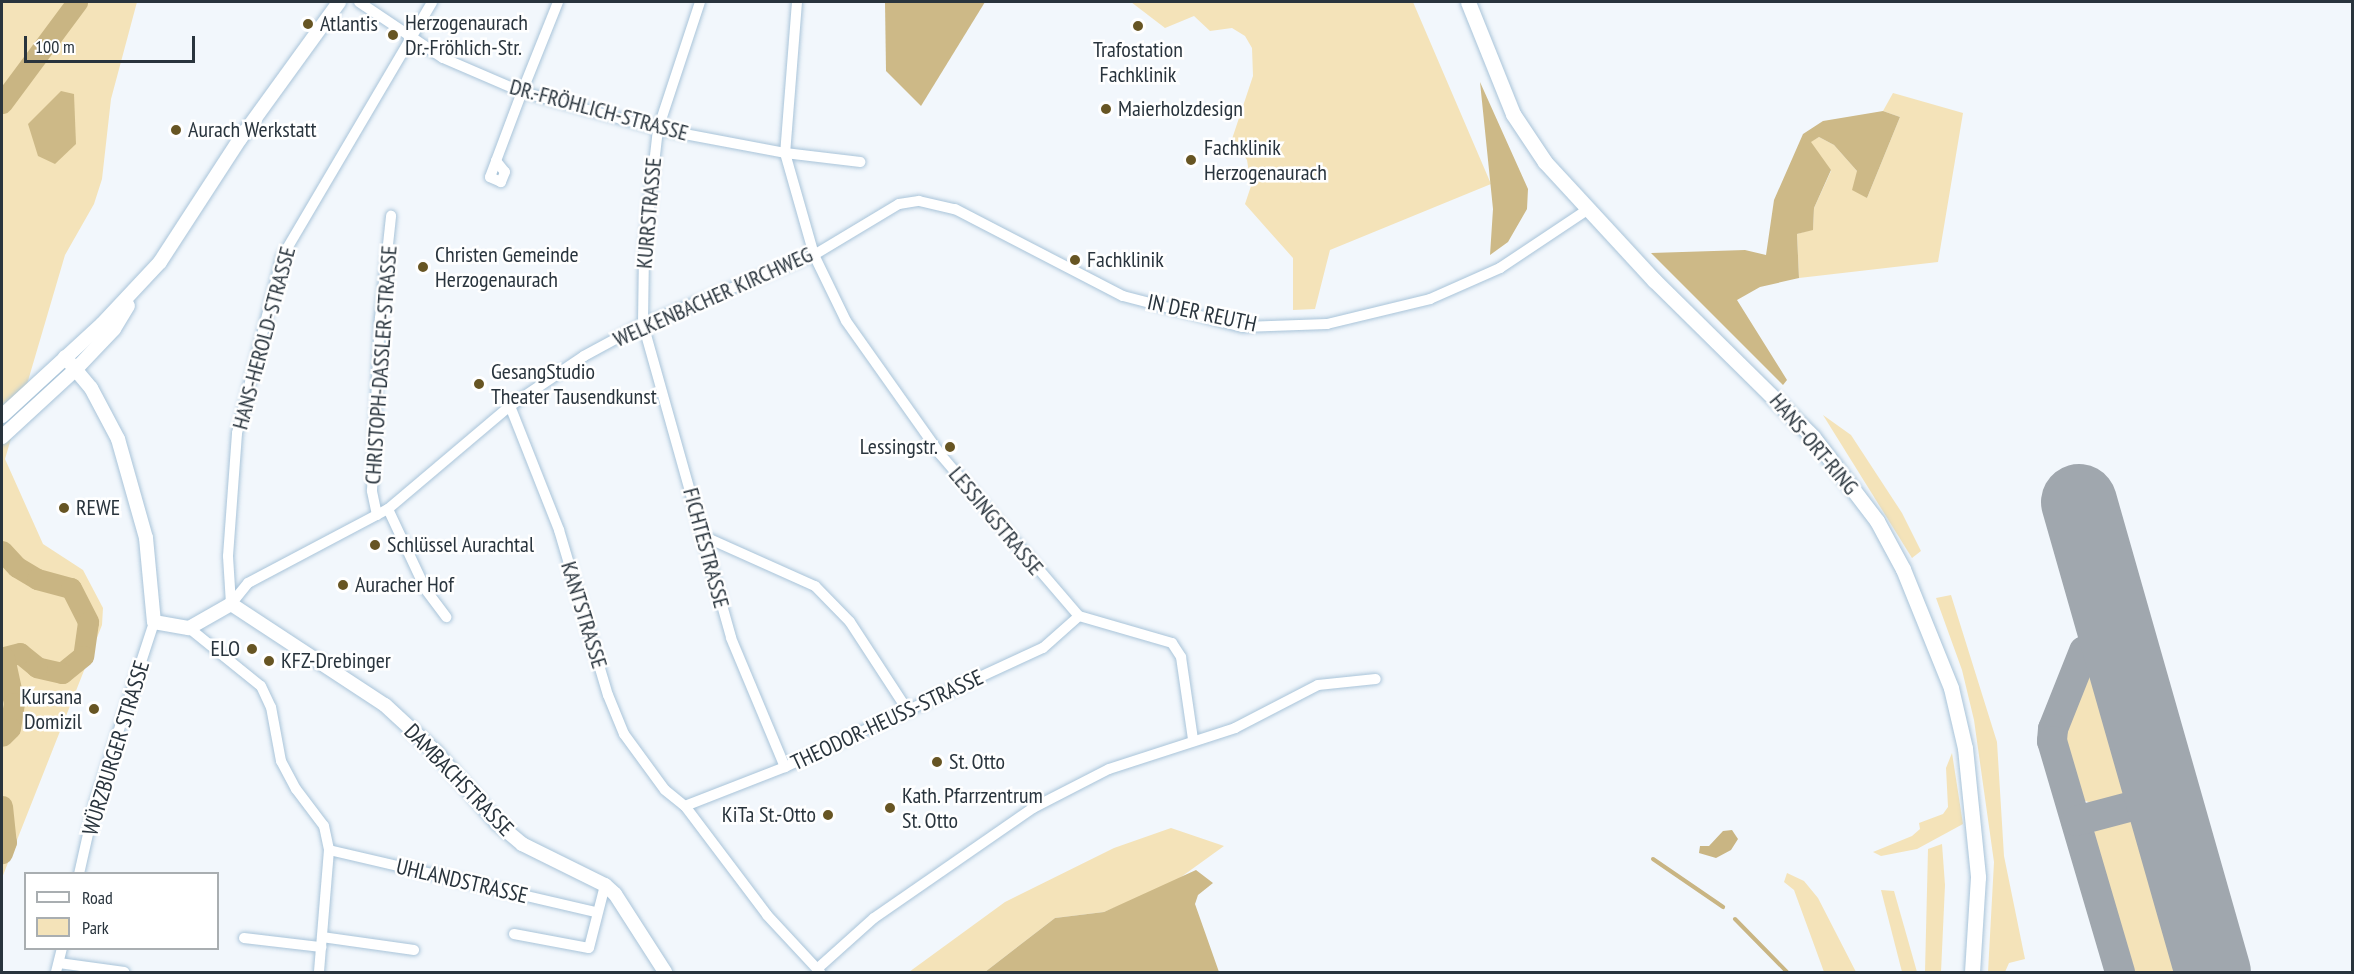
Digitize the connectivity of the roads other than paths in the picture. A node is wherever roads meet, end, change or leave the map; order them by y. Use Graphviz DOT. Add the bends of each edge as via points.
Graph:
graph roads {
  1 [pos="339,2"];
  2 [pos="359,2"];
  3 [pos="432,2"];
  4 [pos="558,2"];
  5 [pos="700,2"];
  6 [pos="797,2"];
  7 [pos="1468,2"];
  8 [pos="411,36"];
  9 [pos="522,93"];
  10 [pos="658,129"];
  11 [pos="785,153"];
  12 [pos="496,161"];
  13 [pos="860,162"];
  14 [pos="919,201"];
  15 [pos="1587,210"];
  16 [pos="391,216"];
  17 [pos="814,255"];
  18 [pos="143,282"];
  19 [pos="643,324"];
  20 [pos="65,357"];
  21 [pos="76,369"];
  22 [pos="510,406"];
  23 [pos="2,416"];
  24 [pos="4,434"];
  25 [pos="388,509"];
  26 [pos="377,515"];
  27 [pos="703,536"];
  28 [pos="231,604"];
  29 [pos="1079,616"];
  30 [pos="446,617"];
  31 [pos="154,622"];
  32 [pos="189,628"];
  33 [pos="1376,679"];
  34 [pos="908,711"];
  35 [pos="1193,739"];
  36 [pos="786,767"];
  37 [pos="685,806"];
  38 [pos="329,850"];
  39 [pos="79,872"];
  40 [pos="605,885"];
  41 [pos="596,912"];
  42 [pos="514,934"];
  43 [pos="244,938"];
  44 [pos="322,942"];
  45 [pos="62,950"];
  46 [pos="414,950"];
  47 [pos="58,968"];
  48 [pos="818,971"];
  49 [pos="124,972"];
  50 [pos="319,972"];
  51 [pos="665,972"];
  52 [pos="1972,972"];
  1 -- 18 [label="street" via="301,51"];
  2 -- 8 [label="street, DR.-FRÖHLICH-STRASSE"];
  3 -- 8 [label="street, HANS-HEROLD-STRASSE"];
  4 -- 9 [label="street"];
  5 -- 10 [label="street, KURRSTRASSE"];
  6 -- 11 [label="street"];
  7 -- 15 [label="main road, HANS-ORT-RING" via="1513,114 1545,162"];
  8 -- 9 [label="street, DR.-FRÖHLICH-STRASSE" via="442,58"];
  8 -- 28 [label="street, HANS-HEROLD-STRASSE" via="282,257 237,433 228,556"];
  9 -- 10 [label="street, DR.-FRÖHLICH-STRASSE"];
  9 -- 12 [label="street"];
  10 -- 11 [label="street, DR.-FRÖHLICH-STRASSE"];
  10 -- 19 [label="street, KURRSTRASSE" via="644,252"];
  11 -- 13 [label="street, DR.-FRÖHLICH-STRASSE"];
  11 -- 17 [label="street, LESSINGSTRASSE"];
  14 -- 15 [label="street, IN DER REUTH" via="955,209 1123,296 1244,327 1327,324 1430,299 1500,268"];
  14 -- 17 [label="street, WELKENBACHER KIRCHWEG" via="899,204"];
  15 -- 52 [label="main road, HANS-ORT-RING" via="1779,400 1847,479 1877,521 1929,629 1951,688 1975,812 1978,877"];
  16 -- 26 [label="street, CHRISTOPH-DASSLER-STRASSE" via="380,318 372,491"];
  17 -- 19 [label="street, WELKENBACHER KIRCHWEG"];
  17 -- 29 [label="street, LESSINGSTRASSE" via="846,321 894,393 991,516"];
  18 -- 20 [label="street"];
  18 -- 21 [label="street" via="114,329"];
  19 -- 22 [label="street, WELKENBACHER KIRCHWEG" via="584,356"];
  19 -- 27 [label="street, FICHTESTRASSE"];
  20 -- 21 [label="street, WÜRZBURGER STRASSE"];
  20 -- 23 [label="street"];
  21 -- 24 [label="street"];
  21 -- 31 [label="street, WÜRZBURGER STRASSE" via="103,408 128,470 149,556"];
  22 -- 25 [label="street, WELKENBACHER KIRCHWEG"];
  22 -- 37 [label="street, KANTSTRASSE" via="559,530 608,695 624,734 665,790"];
  25 -- 26 [label="street, WELKENBACHER KIRCHWEG"];
  25 -- 30 [label="street" via="426,590"];
  26 -- 28 [label="street, WELKENBACHER KIRCHWEG" via="248,583"];
  27 -- 34 [label="street" via="815,586 850,622"];
  27 -- 36 [label="street, FICHTESTRASSE" via="730,638"];
  28 -- 32 [label="street, WELKENBACHER KIRCHWEG"];
  28 -- 40 [label="street, DAMBACHSTRASSE" via="385,705 436,752 497,823 522,844"];
  29 -- 34 [label="street, THEODOR-HEUSS-STRASSE" via="1043,648"];
  29 -- 35 [label="street" via="1172,643 1181,657"];
  31 -- 32 [label="street"];
  31 -- 39 [label="street, WÜRZBURGER STRASSE" via="95,803"];
  32 -- 38 [label="street" via="261,686 271,706 281,761 324,826"];
  33 -- 35 [label="street" via="1318,685 1235,728"];
  34 -- 36 [label="street, THEODOR-HEUSS-STRASSE"];
  35 -- 48 [label="street" via="1109,769 1034,808 874,918"];
  36 -- 37 [label="street, THEODOR-HEUSS-STRASSE"];
  37 -- 48 [label="street, KANTSTRASSE" via="767,915"];
  38 -- 41 [label="street, UHLANDSTRASSE"];
  38 -- 44 [label="street"];
  40 -- 41 [label="street, UHLANDSTRASSE"];
  40 -- 51 [label="street, DAMBACHSTRASSE" via="626,909"];
  41 -- 42 [label="street, UHLANDSTRASSE" via="589,948"];
  43 -- 44 [label="street"];
  44 -- 46 [label="street"];
  44 -- 50 [label="street"];
  45 -- 47 [label="street"];
  47 -- 49 [label="street"];
}
